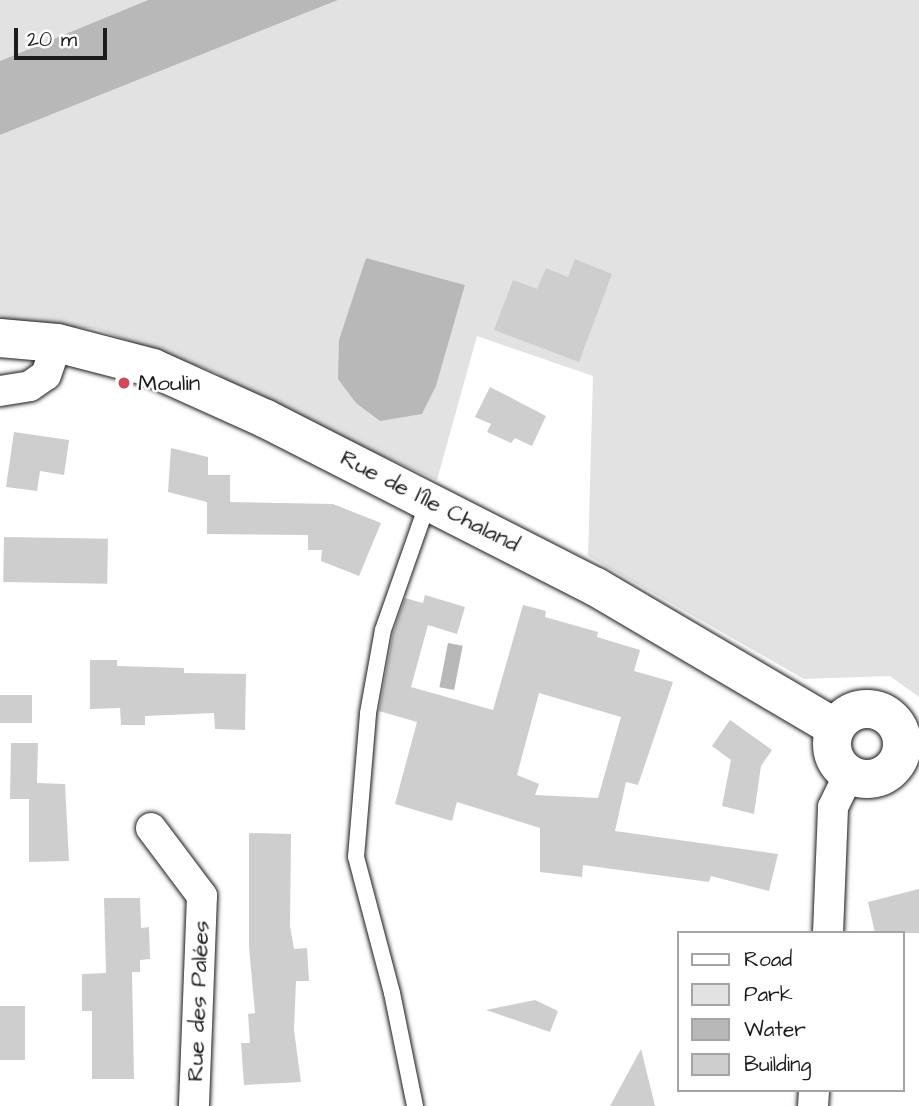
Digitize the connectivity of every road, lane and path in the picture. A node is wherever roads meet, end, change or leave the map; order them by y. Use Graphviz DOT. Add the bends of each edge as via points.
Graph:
graph roads {
  1 [pos="0,338"];
  2 [pos="57,343"];
  3 [pos="0,391"];
  4 [pos="429,500"];
  5 [pos="835,728"];
  6 [pos="909,764"];
  7 [pos="849,774"];
  8 [pos="151,828"];
  9 [pos="828,931"];
  10 [pos="194,1106"];
  11 [pos="415,1106"];
  1 -- 2 [label="street, Rue de l'Île Chaland"];
  2 -- 3 [label="street" via="46,374 30,386"];
  2 -- 4 [label="street, Rue de l'Île Chaland" via="169,374"];
  4 -- 5 [label="street, Rue de l'Île Chaland" via="596,587"];
  4 -- 11 [label="lane" via="383,630 368,713 356,857 392,993"];
  5 -- 6 [label="street" via="859,709 886,713 900,731"];
  5 -- 7 [label="street" via="833,754"];
  6 -- 7 [label="street" via="876,778"];
  7 -- 9 [label="street" via="833,807"];
  8 -- 10 [label="street, Rue des Palées" via="202,896"];
}
